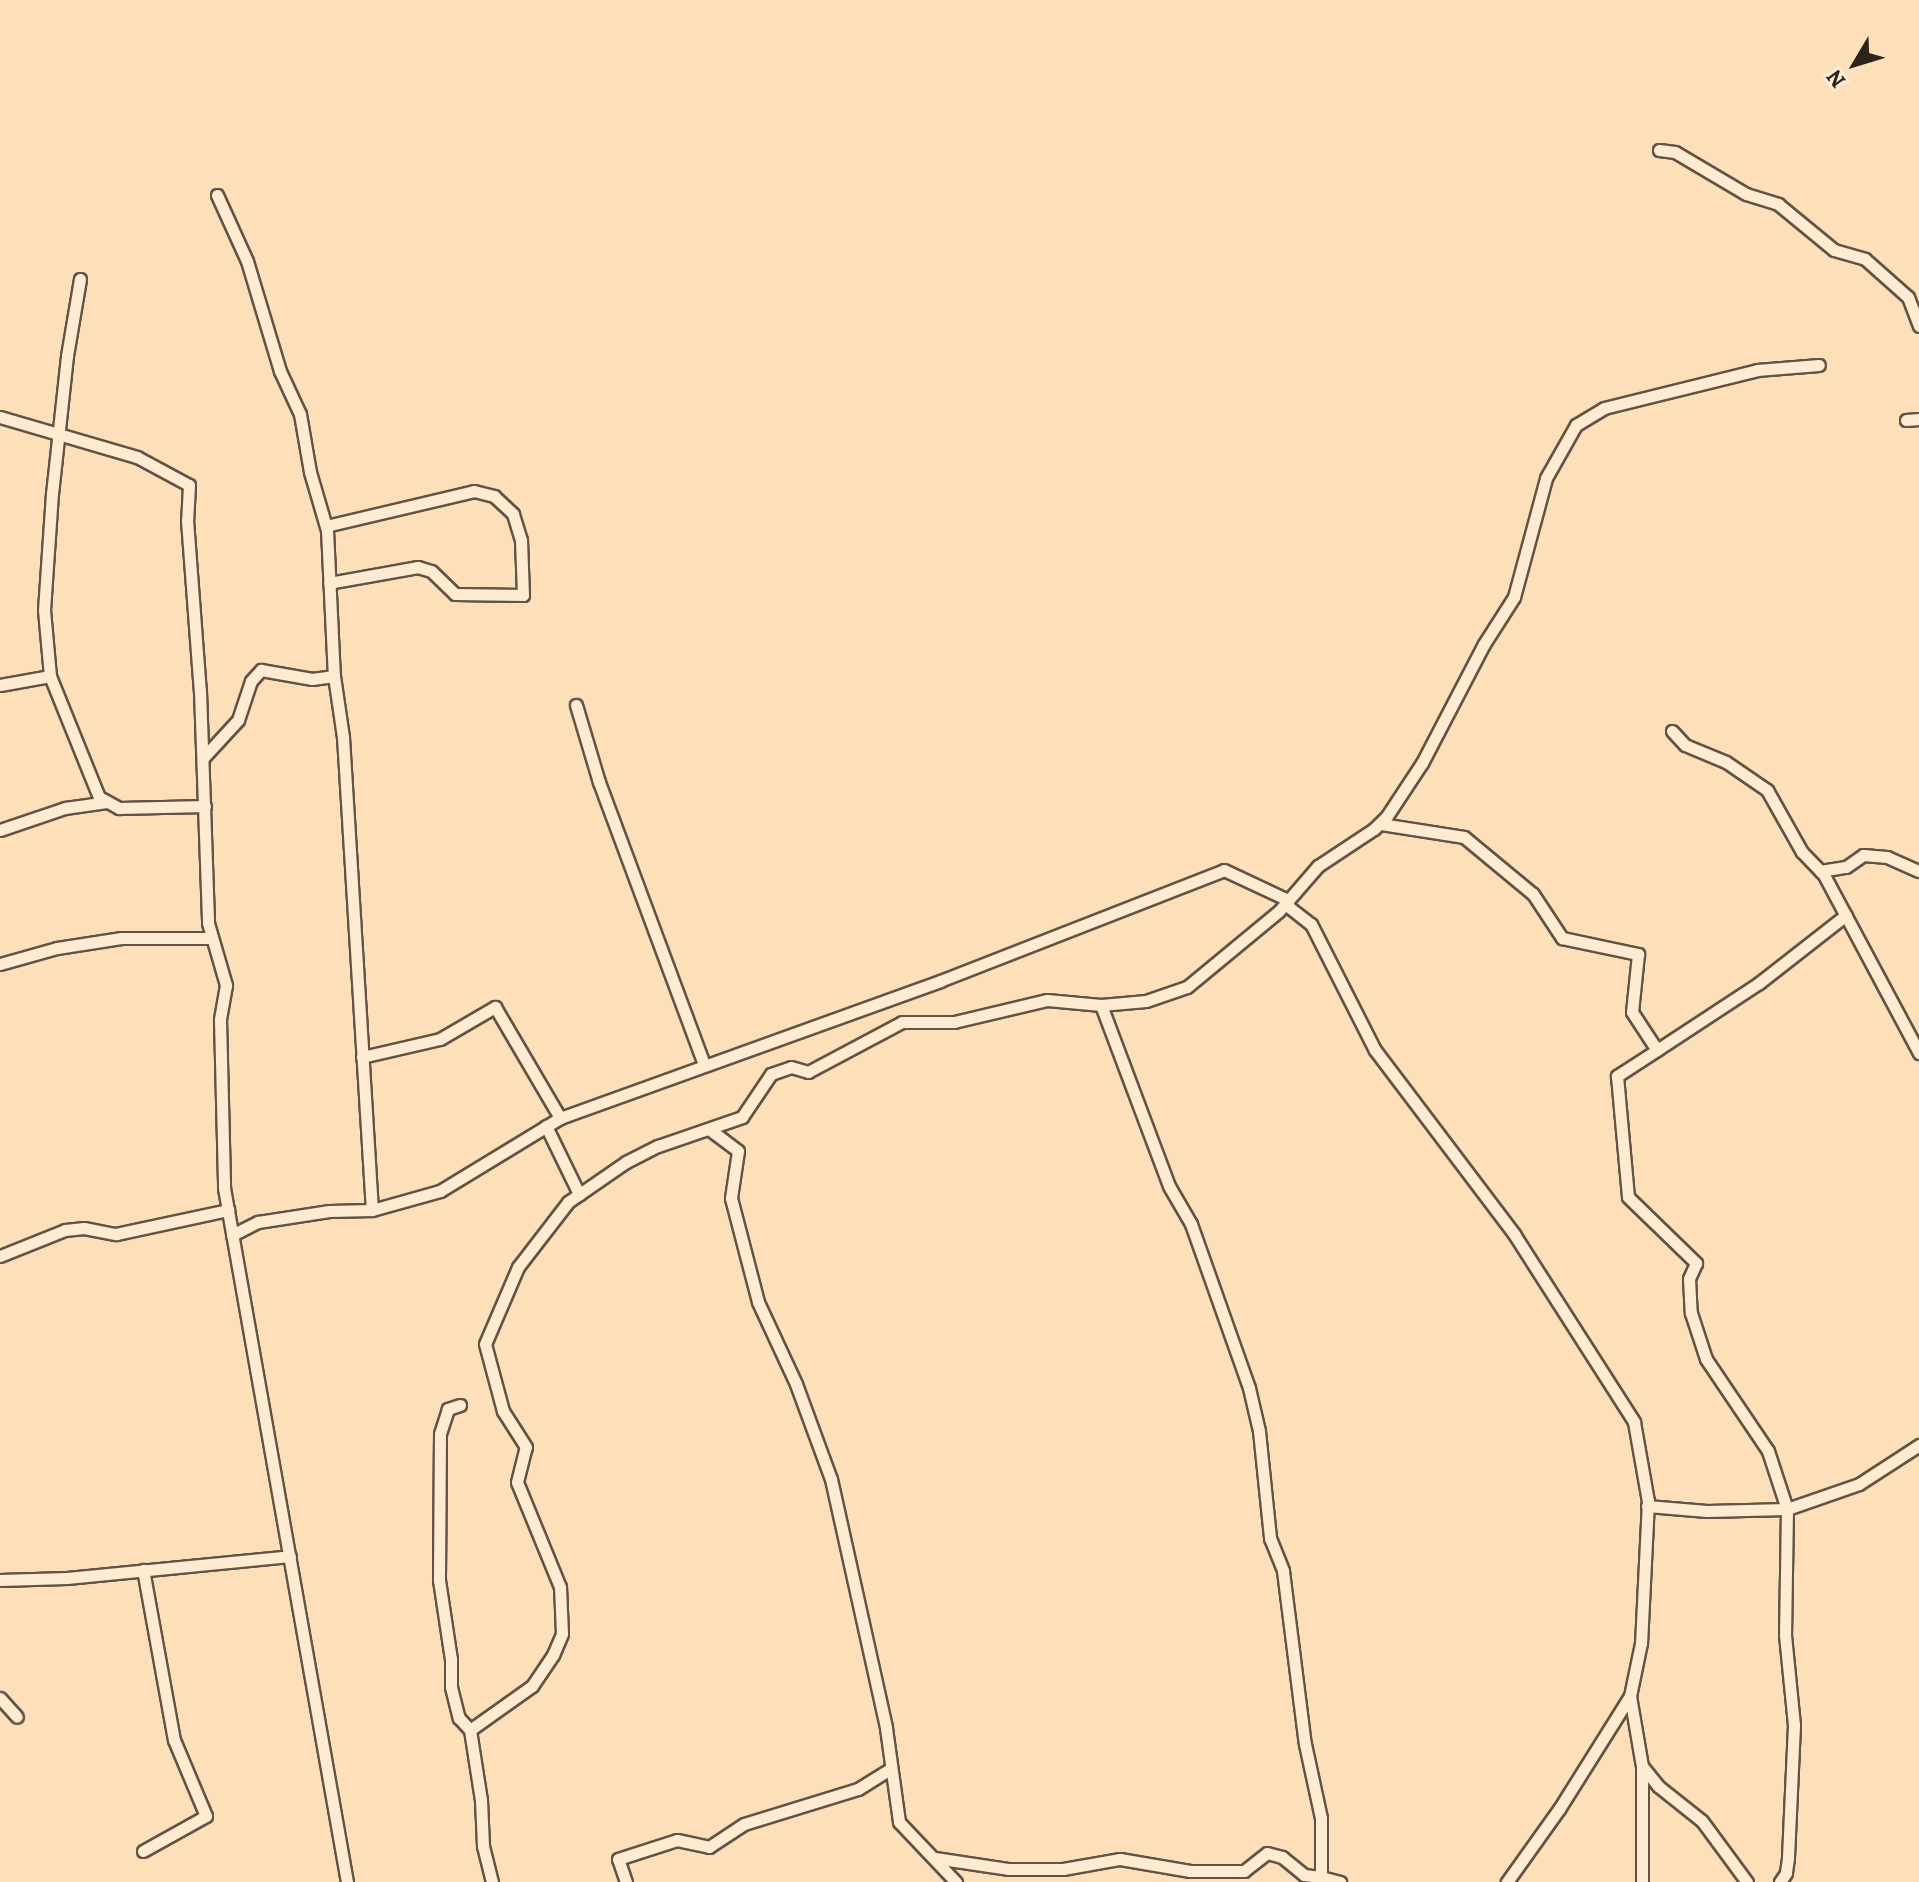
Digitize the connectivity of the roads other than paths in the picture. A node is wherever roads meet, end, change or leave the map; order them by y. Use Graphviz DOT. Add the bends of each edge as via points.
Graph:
graph roads {
  1 [pos="1659,150"];
  2 [pos="217,195"];
  3 [pos="80,279"];
  4 [pos="1919,326"];
  5 [pos="1819,365"];
  6 [pos="0,417"];
  7 [pos="1919,419"];
  8 [pos="1906,420"];
  9 [pos="60,433"];
  10 [pos="326,526"];
  11 [pos="329,583"];
  12 [pos="50,676"];
  13 [pos="334,676"];
  14 [pos="0,685"];
  15 [pos="576,705"];
  16 [pos="1672,731"];
  17 [pos="203,758"];
  18 [pos="108,802"];
  19 [pos="205,806"];
  20 [pos="1381,824"];
  21 [pos="0,830"];
  22 [pos="1820,871"];
  23 [pos="1919,871"];
  24 [pos="1287,902"];
  25 [pos="1846,915"];
  26 [pos="212,938"];
  27 [pos="0,964"];
  28 [pos="1101,1005"];
  29 [pos="1657,1050"];
  30 [pos="1919,1053"];
  31 [pos="362,1057"];
  32 [pos="704,1064"];
  33 [pos="560,1118"];
  34 [pos="546,1126"];
  35 [pos="709,1129"];
  36 [pos="579,1194"];
  37 [pos="228,1210"];
  38 [pos="372,1210"];
  39 [pos="232,1235"];
  40 [pos="0,1256"];
  41 [pos="460,1405"];
  42 [pos="1919,1445"];
  43 [pos="1647,1506"];
  44 [pos="1787,1509"];
  45 [pos="290,1556"];
  46 [pos="143,1570"];
  47 [pos="0,1580"];
  48 [pos="1630,1696"];
  49 [pos="0,1698"];
  50 [pos="17,1717"];
  51 [pos="470,1730"];
  52 [pos="1642,1766"];
  53 [pos="890,1769"];
  54 [pos="143,1851"];
  55 [pos="935,1858"];
  56 [pos="1321,1877"];
  57 [pos="347,1882"];
  58 [pos="492,1882"];
  59 [pos="626,1882"];
  60 [pos="956,1882"];
  61 [pos="1340,1882"];
  62 [pos="1507,1882"];
  63 [pos="1642,1882"];
  64 [pos="1747,1882"];
  65 [pos="1780,1882"];
  1 -- 4 [label="street" via="1675,152 1746,194 1778,204 1834,250 1865,259 1908,297"];
  2 -- 10 [label="street" via="247,261 280,371 300,414"];
  3 -- 9 [label="street"];
  5 -- 20 [label="street" via="1757,370 1604,408 1576,425 1546,478 1514,597 1422,763"];
  6 -- 9 [label="street"];
  7 -- 8 [label="street"];
  9 -- 12 [label="street" via="44,610"];
  9 -- 17 [label="street" via="137,457 189,485"];
  10 -- 11 [label="street"];
  10 -- 11 [label="street" via="474,491 494,496 513,514 521,540 523,595 455,594 431,571 418,567"];
  11 -- 13 [label="street"];
  12 -- 14 [label="street"];
  12 -- 18 [label="street" via="84,765 99,797"];
  13 -- 17 [label="street" via="312,679 261,670 251,681 238,720"];
  13 -- 31 [label="street" via="343,737"];
  15 -- 32 [label="street" via="599,782"];
  16 -- 22 [label="street" via="1685,745 1726,762 1767,790 1802,852"];
  17 -- 19 [label="street"];
  18 -- 19 [label="street" via="119,808"];
  18 -- 21 [label="street" via="65,808"];
  19 -- 26 [label="street"];
  20 -- 24 [label="street" via="1318,866"];
  20 -- 29 [label="street" via="1464,837 1533,894 1562,938 1638,954 1632,1012"];
  22 -- 23 [label="street" via="1846,867 1863,855 1887,857"];
  22 -- 25 [label="street"];
  24 -- 28 [label="street" via="1187,987 1146,1001"];
  24 -- 32 [label="street" via="1224,870 940,981"];
  24 -- 43 [label="street" via="1311,924 1375,1050 1514,1234 1634,1422"];
  25 -- 29 [label="street" via="1759,983"];
  25 -- 30 [label="street"];
  26 -- 27 [label="street" via="121,938"];
  26 -- 37 [label="street" via="226,985 220,1019"];
  28 -- 35 [label="street" via="1047,1000 954,1022 902,1022 808,1072 791,1067 771,1074 742,1117"];
  28 -- 56 [label="street" via="1169,1186 1191,1224 1249,1388 1270,1538 1283,1571 1305,1744 1321,1818"];
  29 -- 44 [label="street" via="1617,1076 1628,1197 1696,1263 1689,1279 1691,1313 1706,1359 1768,1451"];
  31 -- 33 [label="street" via="440,1039 495,1007"];
  31 -- 38 [label="street"];
  32 -- 33 [label="street"];
  33 -- 34 [label="street"];
  34 -- 36 [label="street"];
  34 -- 38 [label="street" via="440,1191"];
  35 -- 36 [label="street" via="647,1151"];
  35 -- 53 [label="street" via="738,1151 731,1198 758,1302 831,1479 886,1728"];
  36 -- 51 [label="street" via="551,1220 518,1267 485,1344 503,1411 526,1447 517,1482 560,1587 562,1634 532,1686"];
  37 -- 39 [label="street"];
  37 -- 40 [label="street" via="116,1234 65,1230"];
  38 -- 39 [label="street" via="258,1222"];
  39 -- 45 [label="street"];
  41 -- 51 [label="street" via="448,1409 440,1434 439,1580 451,1687 459,1718"];
  42 -- 44 [label="street" via="1859,1484"];
  43 -- 44 [label="street"];
  43 -- 48 [label="street" via="1641,1643"];
  44 -- 65 [label="street" via="1785,1635 1794,1725 1788,1858"];
  45 -- 46 [label="street"];
  45 -- 57 [label="street"];
  46 -- 47 [label="street"];
  46 -- 54 [label="street" via="174,1740 206,1816"];
  48 -- 52 [label="street"];
  48 -- 62 [label="street"];
  49 -- 50 [label="street"];
  51 -- 58 [label="street"];
  52 -- 63 [label="street"];
  52 -- 64 [label="street" via="1702,1821"];
  53 -- 55 [label="street" via="899,1822"];
  53 -- 59 [label="street" via="858,1789 744,1824 709,1847 677,1840 618,1859"];
  55 -- 56 [label="street" via="1009,1869 1063,1869 1120,1859 1190,1871 1244,1871 1267,1853 1282,1857 1304,1875"];
  55 -- 60 [label="street"];
  56 -- 61 [label="street"];
}
